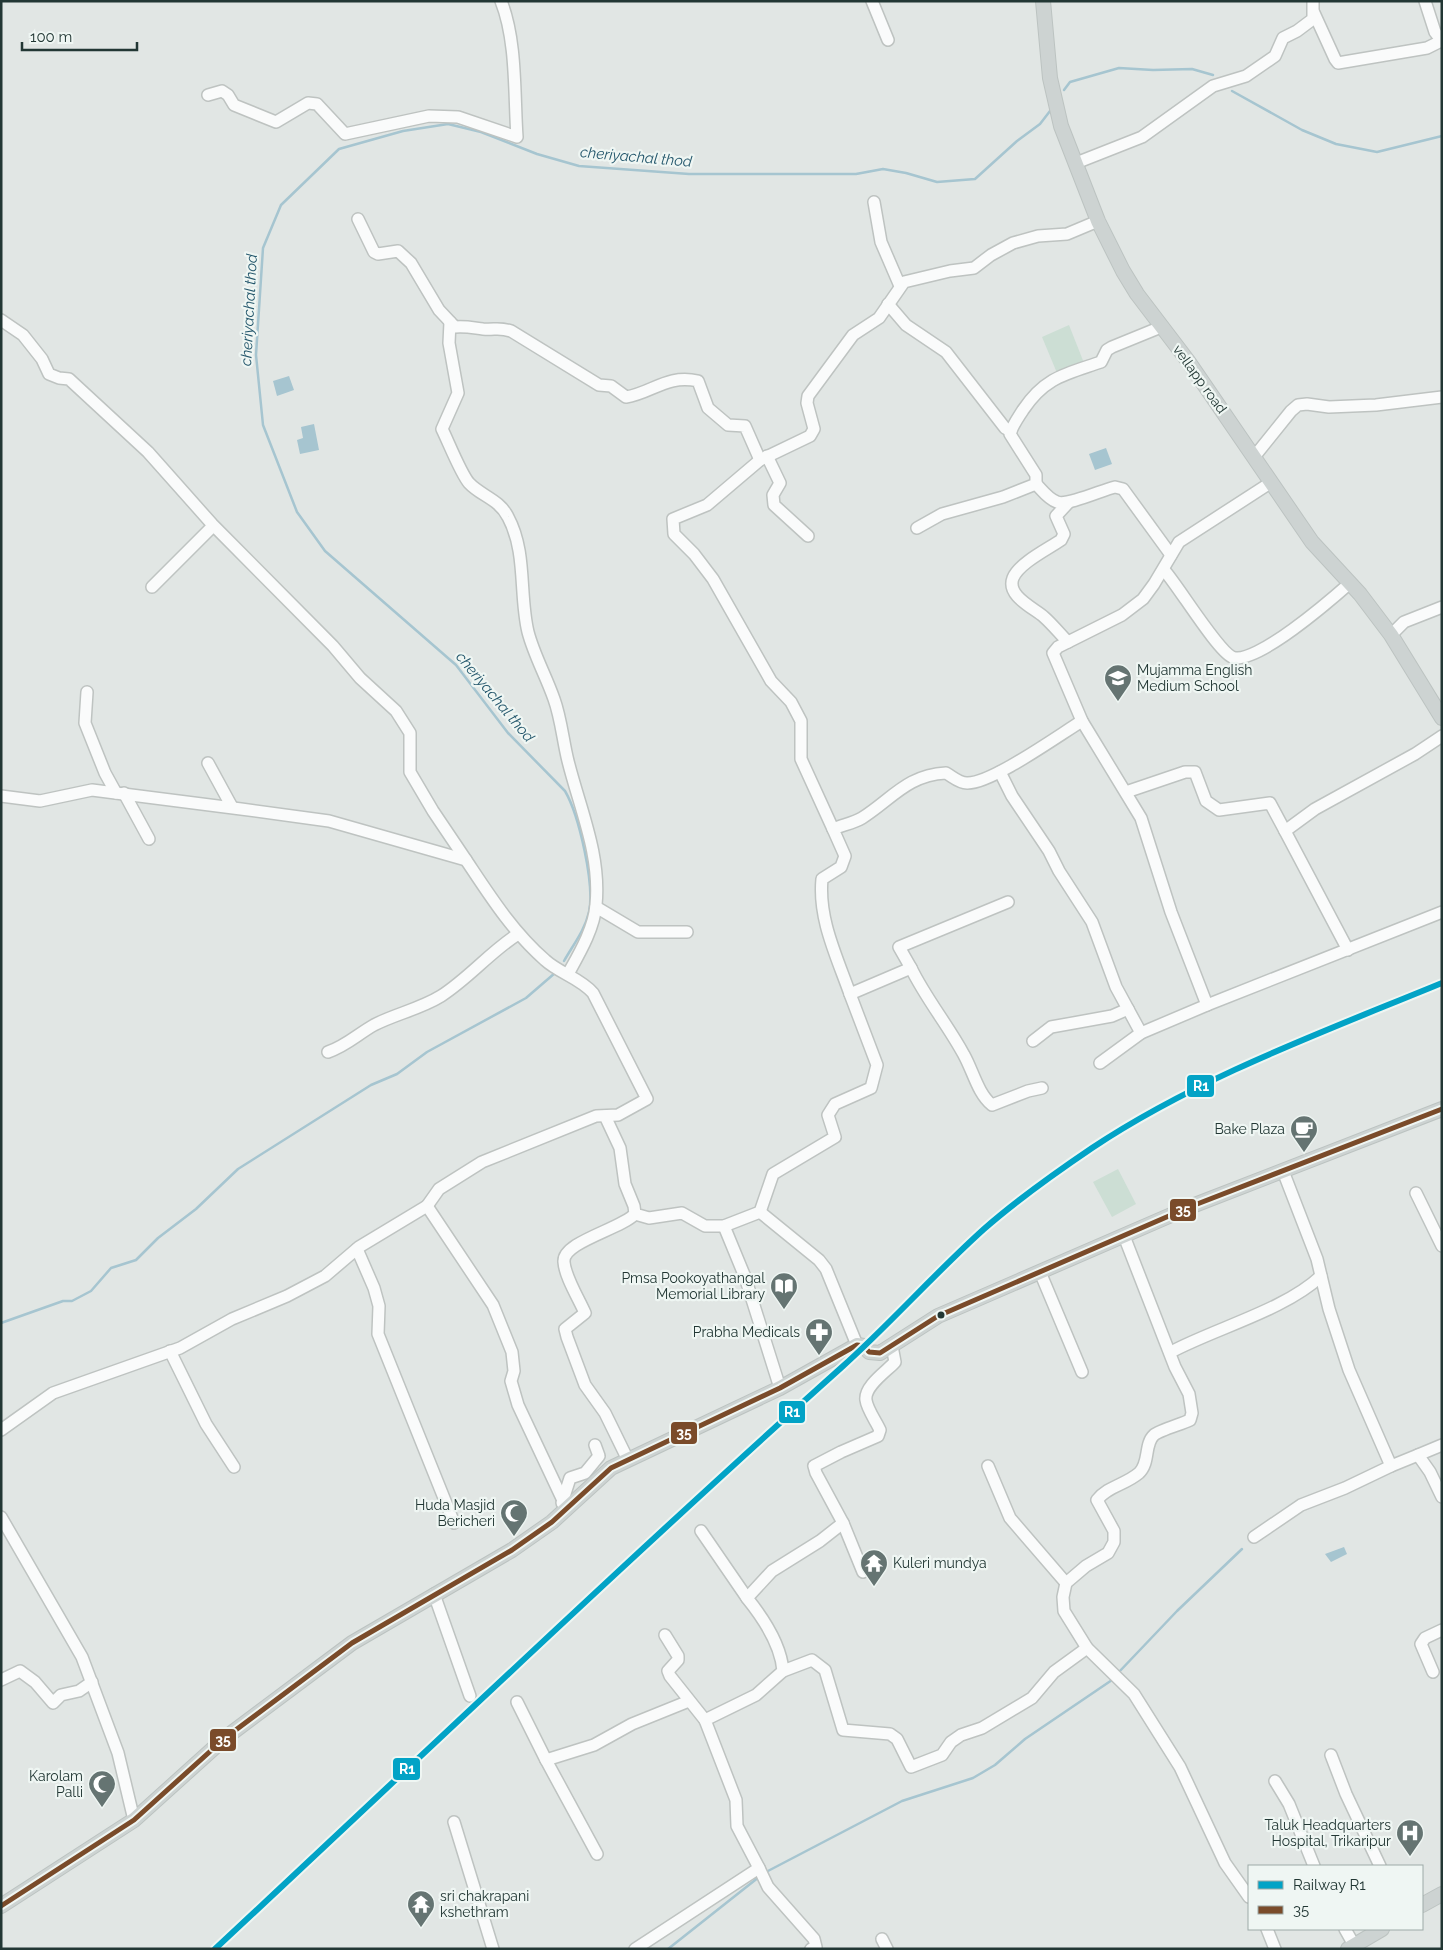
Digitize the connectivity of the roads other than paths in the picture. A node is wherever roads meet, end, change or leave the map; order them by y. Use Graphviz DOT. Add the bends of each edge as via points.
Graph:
graph roads {
  1 [pos="501,1"];
  2 [pos="872,1"];
  3 [pos="1043,1"];
  4 [pos="1425,1"];
  5 [pos="1314,7"];
  6 [pos="888,40"];
  7 [pos="1441,41"];
  8 [pos="208,95"];
  9 [pos="1076,163"];
  10 [pos="874,202"];
  11 [pos="358,219"];
  12 [pos="1098,221"];
  13 [pos="900,286"];
  14 [pos="888,304"];
  15 [pos="1,320"];
  16 [pos="450,322"];
  17 [pos="1161,327"];
  18 [pos="1442,397"];
  19 [pos="1011,431"];
  20 [pos="1254,457"];
  21 [pos="764,458"];
  22 [pos="1270,483"];
  23 [pos="1036,484"];
  24 [pos="1068,502"];
  25 [pos="213,526"];
  26 [pos="917,528"];
  27 [pos="808,536"];
  28 [pos="1171,555"];
  29 [pos="1164,570"];
  30 [pos="1350,583"];
  31 [pos="152,587"];
  32 [pos="1442,607"];
  33 [pos="1391,635"];
  34 [pos="1068,642"];
  35 [pos="87,692"];
  36 [pos="1442,718"];
  37 [pos="1082,721"];
  38 [pos="1442,736"];
  39 [pos="208,763"];
  40 [pos="1000,772"];
  41 [pos="1126,792"];
  42 [pos="120,793"];
  43 [pos="1,796"];
  44 [pos="232,807"];
  45 [pos="833,829"];
  46 [pos="1285,831"];
  47 [pos="149,839"];
  48 [pos="466,860"];
  49 [pos="1008,902"];
  50 [pos="596,907"];
  51 [pos="1442,912"];
  52 [pos="687,932"];
  53 [pos="518,934"];
  54 [pos="1348,950"];
  55 [pos="911,968"];
  56 [pos="568,974"];
  57 [pos="850,994"];
  58 [pos="1208,1005"];
  59 [pos="1128,1009"];
  60 [pos="1141,1033"];
  61 [pos="1034,1041"];
  62 [pos="328,1052"];
  63 [pos="1100,1063"];
  64 [pos="1042,1088"];
  65 [pos="1442,1108"];
  66 [pos="606,1116"];
  67 [pos="1283,1171"];
  68 [pos="1416,1193"];
  69 [pos="427,1206"];
  70 [pos="760,1212"];
  71 [pos="635,1214"];
  72 [pos="724,1226"];
  73 [pos="1124,1236"];
  74 [pos="1442,1246"];
  75 [pos="357,1250"];
  76 [pos="1040,1272"];
  77 [pos="1321,1276"];
  78 [pos="857,1345"];
  79 [pos="892,1346"];
  80 [pos="170,1351"];
  81 [pos="1171,1352"];
  82 [pos="1082,1372"];
  83 [pos="780,1388"];
  84 [pos="1,1430"];
  85 [pos="595,1445"];
  86 [pos="1442,1445"];
  87 [pos="1418,1455"];
  88 [pos="628,1460"];
  89 [pos="988,1466"];
  90 [pos="1391,1466"];
  91 [pos="234,1467"];
  92 [pos="1442,1497"];
  93 [pos="565,1504"];
  94 [pos="1,1517"];
  95 [pos="843,1522"];
  96 [pos="454,1523"];
  97 [pos="701,1531"];
  98 [pos="1254,1537"];
  99 [pos="863,1572"];
  100 [pos="1066,1583"];
  101 [pos="434,1594"];
  102 [pos="747,1598"];
  103 [pos="1442,1630"];
  104 [pos="665,1635"];
  105 [pos="1087,1648"];
  106 [pos="783,1672"];
  107 [pos="1434,1672"];
  108 [pos="1,1680"];
  109 [pos="92,1682"];
  110 [pos="470,1696"];
  111 [pos="689,1701"];
  112 [pos="516,1702"];
  113 [pos="704,1720"];
  114 [pos="1332,1755"];
  115 [pos="546,1760"];
  116 [pos="1275,1780"];
  117 [pos="134,1820"];
  118 [pos="454,1822"];
  119 [pos="597,1854"];
  120 [pos="1314,1865"];
  121 [pos="1380,1865"];
  122 [pos="761,1872"];
  123 [pos="1442,1894"];
  124 [pos="1248,1896"];
  125 [pos="1423,1905"];
  126 [pos="1,1906"];
  127 [pos="1266,1930"];
  128 [pos="1345,1930"];
  129 [pos="1380,1930"];
  130 [pos="1351,1947"];
  131 [pos="494,1949"];
  132 [pos="635,1949"];
  133 [pos="812,1949"];
  134 [pos="1275,1949"];
  1 -- 8 [label="street" via="508,20 517,137 458,117 429,116 344,134 316,104 308,103 276,122 234,105 222,91"];
  2 -- 6 [label="street"];
  3 -- 9 [label="main road, vellapp road" via="1053,96"];
  4 -- 7 [label="street"];
  5 -- 7 [label="street" via="1338,63 1427,48"];
  5 -- 9 [label="street" via="1313,19 1283,38 1275,56 1246,76 1213,86 1142,137"];
  9 -- 12 [label="main road, vellapp road"];
  10 -- 13 [label="street" via="881,242"];
  11 -- 16 [label="street" via="374,252 398,251 412,263 439,310"];
  12 -- 13 [label="street" via="1067,234 1038,236 1013,243 974,268 917,278"];
  12 -- 17 [label="main road, vellapp road" via="1137,294"];
  13 -- 14 [label="street"];
  14 -- 19 [label="street" via="906,325 946,352 1005,428"];
  14 -- 21 [label="street" via="879,318 852,335 808,396 814,429 810,436"];
  15 -- 25 [label="street" via="23,335 42,358 49,374 69,379 148,452"];
  16 -- 21 [label="street" via="455,327 499,327 511,331 598,384 611,386 626,397 661,383 685,379 698,381 708,408 728,425 745,426"];
  16 -- 50 [label="street" via="448,343 458,393 442,429 467,481 476,490 493,498 508,516 513,531 528,631 555,701 568,763 586,818 597,874"];
  17 -- 19 [label="street" via="1112,347 1101,362 1044,384"];
  17 -- 20 [label="main road, vellapp road"];
  18 -- 20 [label="street" via="1376,405 1298,405"];
  19 -- 23 [label="street" via="1011,437 1036,475"];
  20 -- 22 [label="main road, vellapp road"];
  21 -- 27 [label="street" via="780,483 773,495 774,504"];
  21 -- 45 [label="street" via="706,505 673,519 674,534 713,579 771,681 791,702 801,721 801,758"];
  22 -- 28 [label="street" via="1179,542"];
  22 -- 30 [label="main road, vellapp road" via="1312,542"];
  23 -- 24 [label="street" via="1049,498 1058,503"];
  23 -- 26 [label="street" via="942,514"];
  24 -- 28 [label="street" via="1102,490 1123,489"];
  24 -- 34 [label="street" via="1056,516 1064,534 1061,540 1019,569 1012,585 1024,603 1042,615"];
  25 -- 31 [label="street"];
  25 -- 48 [label="street" via="396,711 410,733 410,772"];
  28 -- 29 [label="street"];
  29 -- 30 [label="street" via="1230,657 1236,658 1249,656 1290,632"];
  29 -- 34 [label="street" via="1143,598 1122,615"];
  30 -- 33 [label="main road, vellapp road"];
  32 -- 33 [label="street" via="1404,622"];
  33 -- 36 [label="main road, vellapp road"];
  34 -- 37 [label="street" via="1058,646 1053,653"];
  35 -- 42 [label="street" via="85,723 105,773"];
  37 -- 40 [label="street"];
  37 -- 41 [label="street"];
  38 -- 46 [label="street" via="1315,809"];
  39 -- 44 [label="street"];
  40 -- 45 [label="street" via="968,783 946,773 913,781 861,819"];
  40 -- 59 [label="street" via="1092,922 1112,979"];
  41 -- 46 [label="street" via="1185,772 1195,772 1206,801 1219,810 1270,804"];
  41 -- 58 [label="street" via="1141,818 1171,912"];
  42 -- 43 [label="street" via="92,790 40,801"];
  42 -- 44 [label="street"];
  42 -- 47 [label="street"];
  44 -- 48 [label="street" via="329,821"];
  45 -- 57 [label="street" via="845,856 841,868 822,879 820,895 823,916"];
  46 -- 54 [label="street"];
  48 -- 53 [label="street"];
  49 -- 55 [label="street" via="899,947"];
  50 -- 52 [label="street" via="638,932"];
  50 -- 56 [label="street" via="584,945"];
  51 -- 54 [label="street"];
  53 -- 56 [label="street" via="546,962"];
  53 -- 62 [label="street" via="500,945 475,970 441,996 380,1022 349,1043"];
  54 -- 58 [label="street"];
  55 -- 57 [label="street"];
  55 -- 64 [label="street" via="930,1005 963,1053 984,1099 992,1105"];
  56 -- 66 [label="street" via="593,993 647,1099 628,1111"];
  57 -- 70 [label="street" via="876,1065 871,1088 835,1104 828,1115 835,1137 773,1174"];
  58 -- 60 [label="street"];
  59 -- 60 [label="street"];
  59 -- 61 [label="street" via="1112,1016 1051,1027"];
  60 -- 63 [label="street"];
  65 -- 67 [label="main road"];
  66 -- 69 [label="street" via="596,1116 482,1162 439,1189"];
  66 -- 71 [label="street" via="620,1148 625,1184"];
  67 -- 73 [label="main road"];
  67 -- 77 [label="street"];
  68 -- 74 [label="street"];
  69 -- 75 [label="street"];
  69 -- 93 [label="street" via="492,1305 512,1352 514,1371 511,1381 518,1405"];
  70 -- 72 [label="street"];
  70 -- 78 [label="street" via="807,1249 826,1269"];
  71 -- 72 [label="street" via="649,1218 682,1213 705,1226"];
  71 -- 88 [label="street" via="610,1230 584,1240 567,1252 564,1260 585,1313 565,1329 567,1337 585,1385 605,1413"];
  72 -- 83 [label="street" via="745,1277"];
  73 -- 76 [label="main road"];
  73 -- 81 [label="street"];
  75 -- 80 [label="street" via="325,1276"];
  75 -- 96 [label="street" via="377,1297 378,1334"];
  76 -- 79 [label="main road" via="938,1316"];
  76 -- 82 [label="street"];
  77 -- 81 [label="street" via="1310,1287 1289,1299 1200,1336"];
  77 -- 90 [label="street" via="1349,1370"];
  78 -- 79 [label="main road" via="876,1354"];
  78 -- 83 [label="main road"];
  79 -- 95 [label="street" via="895,1362 868,1391 866,1400 880,1430 878,1436 814,1466"];
  80 -- 84 [label="street" via="53,1394"];
  80 -- 91 [label="street" via="206,1424"];
  81 -- 100 [label="street" via="1189,1394 1190,1420 1154,1435 1141,1472 1127,1483 1104,1492 1097,1500 1114,1531 1114,1542 1108,1553"];
  83 -- 88 [label="main road"];
  85 -- 93 [label="street" via="599,1456 585,1473 570,1478"];
  86 -- 87 [label="street"];
  87 -- 90 [label="street"];
  87 -- 92 [label="street"];
  88 -- 93 [label="main road" via="611,1468"];
  89 -- 100 [label="street" via="1010,1518"];
  90 -- 98 [label="street" via="1300,1505"];
  93 -- 101 [label="main road" via="556,1518 512,1550"];
  94 -- 109 [label="street" via="82,1657"];
  95 -- 99 [label="street"];
  95 -- 102 [label="street" via="820,1541 772,1571"];
  97 -- 102 [label="street"];
  100 -- 105 [label="street" via="1064,1611"];
  101 -- 110 [label="street"];
  101 -- 117 [label="main road" via="352,1643 226,1738"];
  102 -- 106 [label="street" via="770,1632"];
  103 -- 107 [label="street" via="1425,1638 1421,1644"];
  104 -- 111 [label="street" via="678,1656 668,1671"];
  105 -- 106 [label="street" via="1054,1672 1032,1698 982,1728 961,1735 942,1754 911,1767 897,1739 890,1734 843,1730 825,1670 820,1664 812,1660"];
  105 -- 124 [label="street" via="1134,1694 1180,1767 1225,1863"];
  106 -- 113 [label="street" via="756,1696"];
  108 -- 109 [label="street" via="20,1671 35,1682 53,1703 61,1695 79,1692"];
  109 -- 117 [label="street" via="118,1753"];
  111 -- 113 [label="street"];
  111 -- 115 [label="street" via="632,1724 594,1745"];
  112 -- 115 [label="street"];
  113 -- 122 [label="street" via="736,1800 737,1826"];
  114 -- 121 [label="street" via="1346,1794"];
  115 -- 119 [label="street"];
  116 -- 120 [label="street" via="1289,1804"];
  117 -- 126 [label="main road"];
  118 -- 131 [label="street"];
  122 -- 132 [label="street"];
  122 -- 133 [label="street" via="768,1887 814,1938 816,1947"];
  123 -- 125 [label="main road"];
  127 -- 134 [label="street"];
  128 -- 130 [label="street"];
  129 -- 130 [label="main road"];
}
